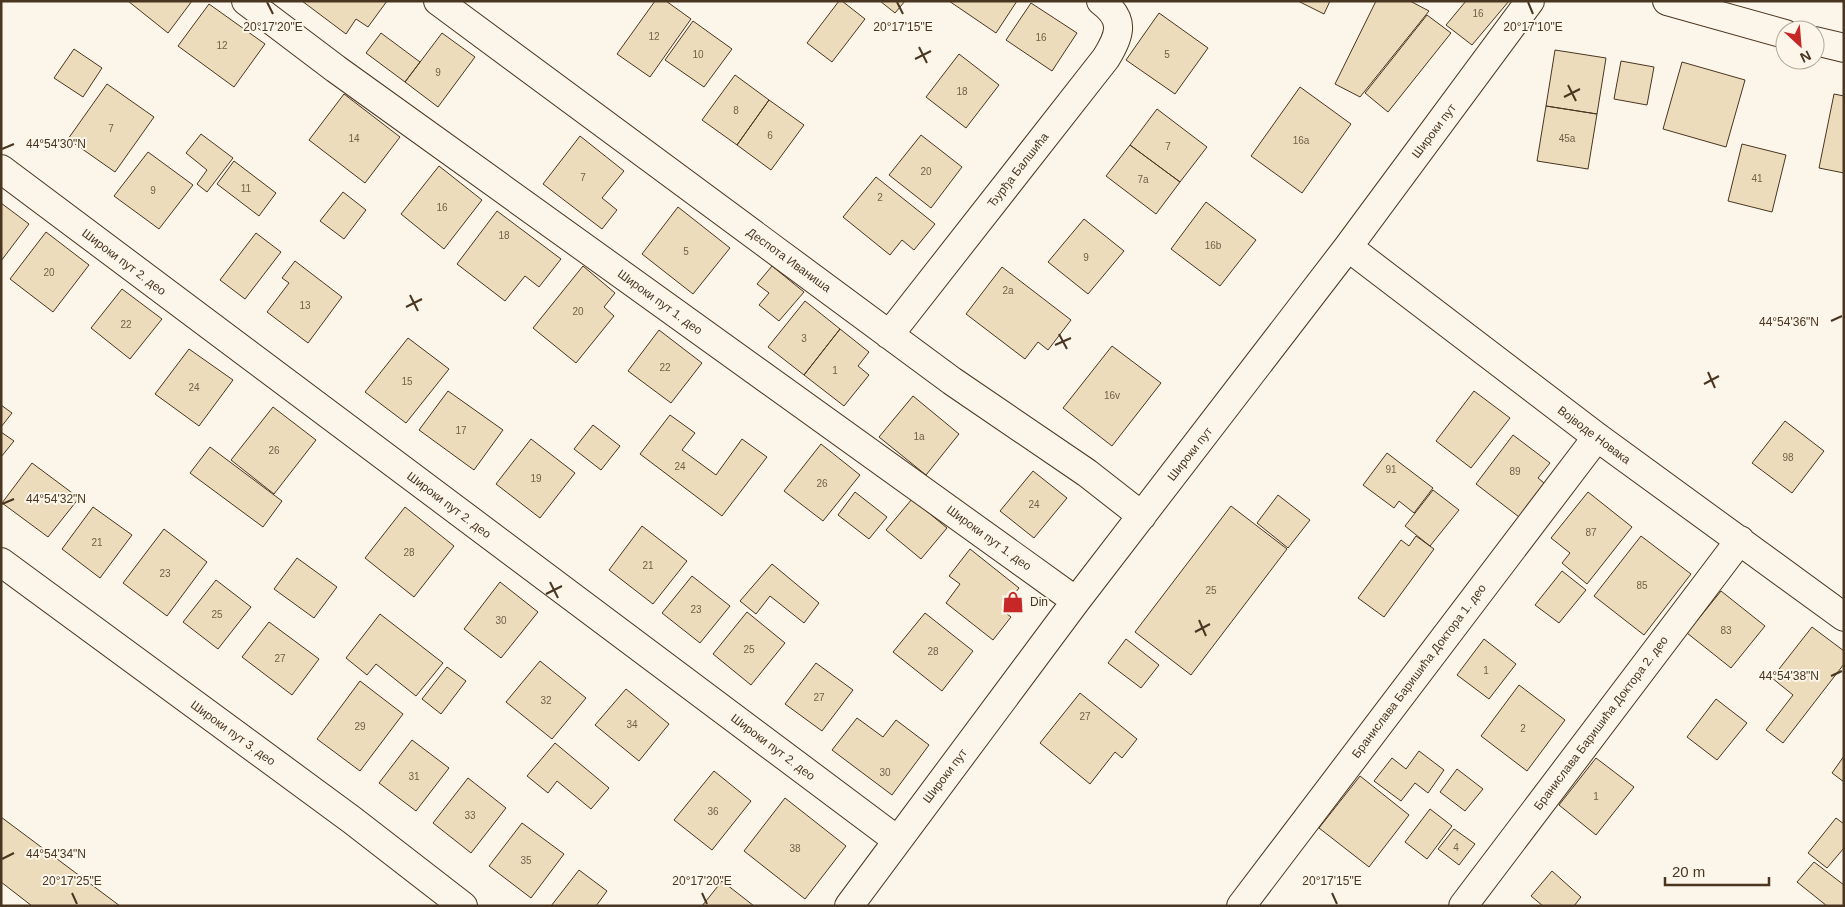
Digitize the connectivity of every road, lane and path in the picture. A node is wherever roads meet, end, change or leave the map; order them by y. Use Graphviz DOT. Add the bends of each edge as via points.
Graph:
graph roads {
  1 [pos="246,1"];
  2 [pos="438,1"];
  3 [pos="1101,1"];
  4 [pos="1530,1"];
  5 [pos="1667,1"];
  6 [pos="1775,31"];
  7 [pos="1825,43"];
  8 [pos="1844,48"];
  9 [pos="1,169"];
  10 [pos="1348,247"];
  11 [pos="889,335"];
  12 [pos="1597,437"];
  13 [pos="1142,516"];
  14 [pos="1740,540"];
  15 [pos="1,562"];
  16 [pos="1076,601"];
  17 [pos="1844,617"];
  18 [pos="897,840"];
  19 [pos="463,906"];
  20 [pos="849,906"];
  21 [pos="1241,906"];
  22 [pos="1463,906"];
  1 -- 16 [label="street, Широки пут 1. део"];
  2 -- 11 [label="street, Деспота Иваниша"];
  3 -- 11 [label="street, Ђурђа Балшића" via="1112,9 1118,22 1114,45 1106,58"];
  4 -- 10 [label="street, Широки пут"];
  5 -- 6 [label="street"];
  7 -- 8 [label="street"];
  9 -- 18 [label="street, Широки пут 2. део"];
  10 -- 12 [label="street, Војводе Новака"];
  10 -- 13 [label="street, Широки пут"];
  11 -- 13 [label="street, Деспота Иваниша" via="1087,473"];
  12 -- 14 [label="street, Војводе Новака"];
  12 -- 21 [label="street, Бранислава Баришића Доктора 1. део"];
  13 -- 16 [label="street, Широки пут"];
  14 -- 17 [label="street, Војводе Новака"];
  14 -- 22 [label="street, Бранислава Баришића Доктора 2. део"];
  15 -- 19 [label="street, Широки пут 3. део" via="352,820"];
  16 -- 18 [label="street, Широки пут"];
  18 -- 20 [label="street, Широки пут"];
}
